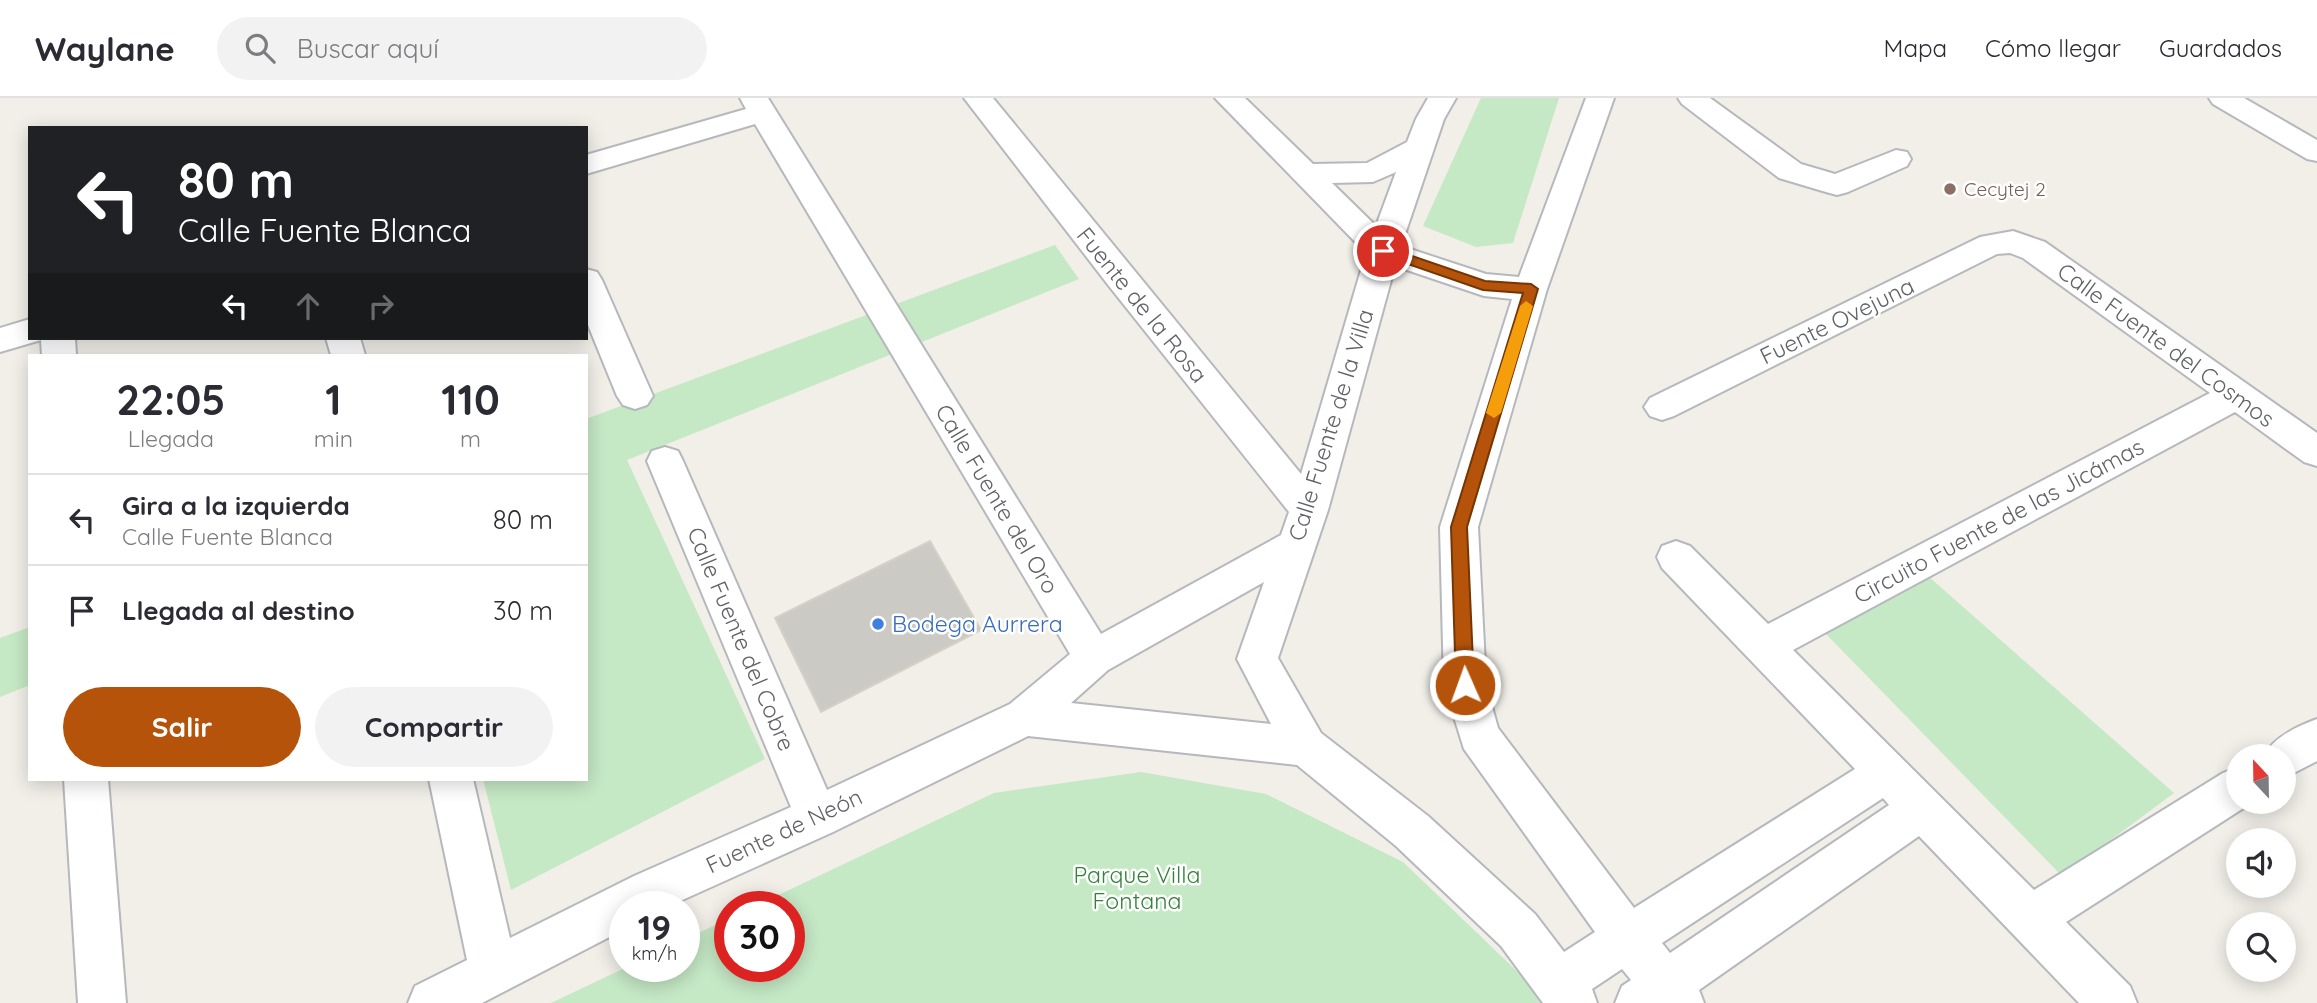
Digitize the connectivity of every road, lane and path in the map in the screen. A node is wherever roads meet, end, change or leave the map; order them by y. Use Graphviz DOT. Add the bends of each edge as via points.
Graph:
graph roads {
  1 [pos="978,98"];
  2 [pos="1228,98"];
  3 [pos="1442,98"];
  4 [pos="1600,98"];
  5 [pos="1692,98"];
  6 [pos="2223,98"];
  7 [pos="758,105"];
  8 [pos="1419,148"];
  9 [pos="2317,152"];
  10 [pos="1896,159"];
  11 [pos="588,164"];
  12 [pos="1306,174"];
  13 [pos="2013,242"];
  14 [pos="1383,251"];
  15 [pos="588,285"];
  16 [pos="1531,289"];
  17 [pos="28,332"];
  18 [pos="0,340"];
  19 [pos="635,396"];
  20 [pos="2235,396"];
  21 [pos="1662,407"];
  22 [pos="2317,452"];
  23 [pos="665,461"];
  24 [pos="1309,510"];
  25 [pos="1294,546"];
  26 [pos="1676,557"];
  27 [pos="1763,646"];
  28 [pos="1094,658"];
  29 [pos="1025,717"];
  30 [pos="2317,738"];
  31 [pos="1306,747"];
  32 [pos="2296,751"];
  33 [pos="1887,772"];
  34 [pos="86,781"];
  35 [pos="451,781"];
  36 [pos="2226,796"];
  37 [pos="1922,808"];
  38 [pos="817,817"];
  39 [pos="2030,919"];
  40 [pos="1628,939"];
  41 [pos="494,973"];
  42 [pos="1566,993"];
  43 [pos="1661,997"];
  44 [pos="102,1003"];
  45 [pos="432,1003"];
  46 [pos="2113,1003"];
  1 -- 24 [label="street, Fuente de la Rosa"];
  2 -- 12 [label="street"];
  3 -- 8 [label="street, Calle Fuente de la Villa"];
  4 -- 16 [label="street"];
  5 -- 10 [label="street" via="1790,171 1837,184"];
  6 -- 9 [label="street"];
  7 -- 11 [label="street"];
  7 -- 28 [label="street, Calle Fuente del Oro"];
  8 -- 12 [label="street" via="1373,172"];
  8 -- 14 [label="street, Calle Fuente de la Villa"];
  12 -- 14 [label="street"];
  13 -- 20 [label="street, Calle Fuente del Cosmos" via="2034,250"];
  13 -- 21 [label="street, Fuente Ovejuna" via="1991,244"];
  14 -- 16 [label="street" via="1483,285"];
  14 -- 24 [label="street, Calle Fuente de la Villa"];
  15 -- 19 [label="street"];
  16 -- 40 [label="street" via="1459,527 1465,685 1479,736"];
  17 -- 18 [label="street"];
  20 -- 22 [label="street, Calle Fuente del Cosmos"];
  20 -- 27 [label="street, Circuito Fuente de las Jicámas"];
  23 -- 38 [label="street, Calle Fuente del Cobre"];
  24 -- 25 [label="street, Calle Fuente de la Villa"];
  25 -- 28 [label="street, Fuente de Neón"];
  25 -- 31 [label="street, Calle Fuente de la Villa" via="1257,659"];
  26 -- 27 [label="street"];
  27 -- 33 [label="street"];
  28 -- 29 [label="street, Fuente de Neón"];
  29 -- 31 [label="street"];
  29 -- 38 [label="street, Fuente de Neón"];
  30 -- 32 [label="street"];
  31 -- 42 [label="street" via="1412,831 1518,930"];
  33 -- 37 [label="street"];
  33 -- 40 [label="street"];
  34 -- 44 [label="street"];
  35 -- 41 [label="street"];
  36 -- 39 [label="street"];
  37 -- 39 [label="street"];
  37 -- 43 [label="street"];
  38 -- 41 [label="street, Fuente de Neón" via="650,892"];
  39 -- 46 [label="street"];
  40 -- 42 [label="street"];
  40 -- 43 [label="street"];
  41 -- 45 [label="street, Fuente de Neón"];
}
